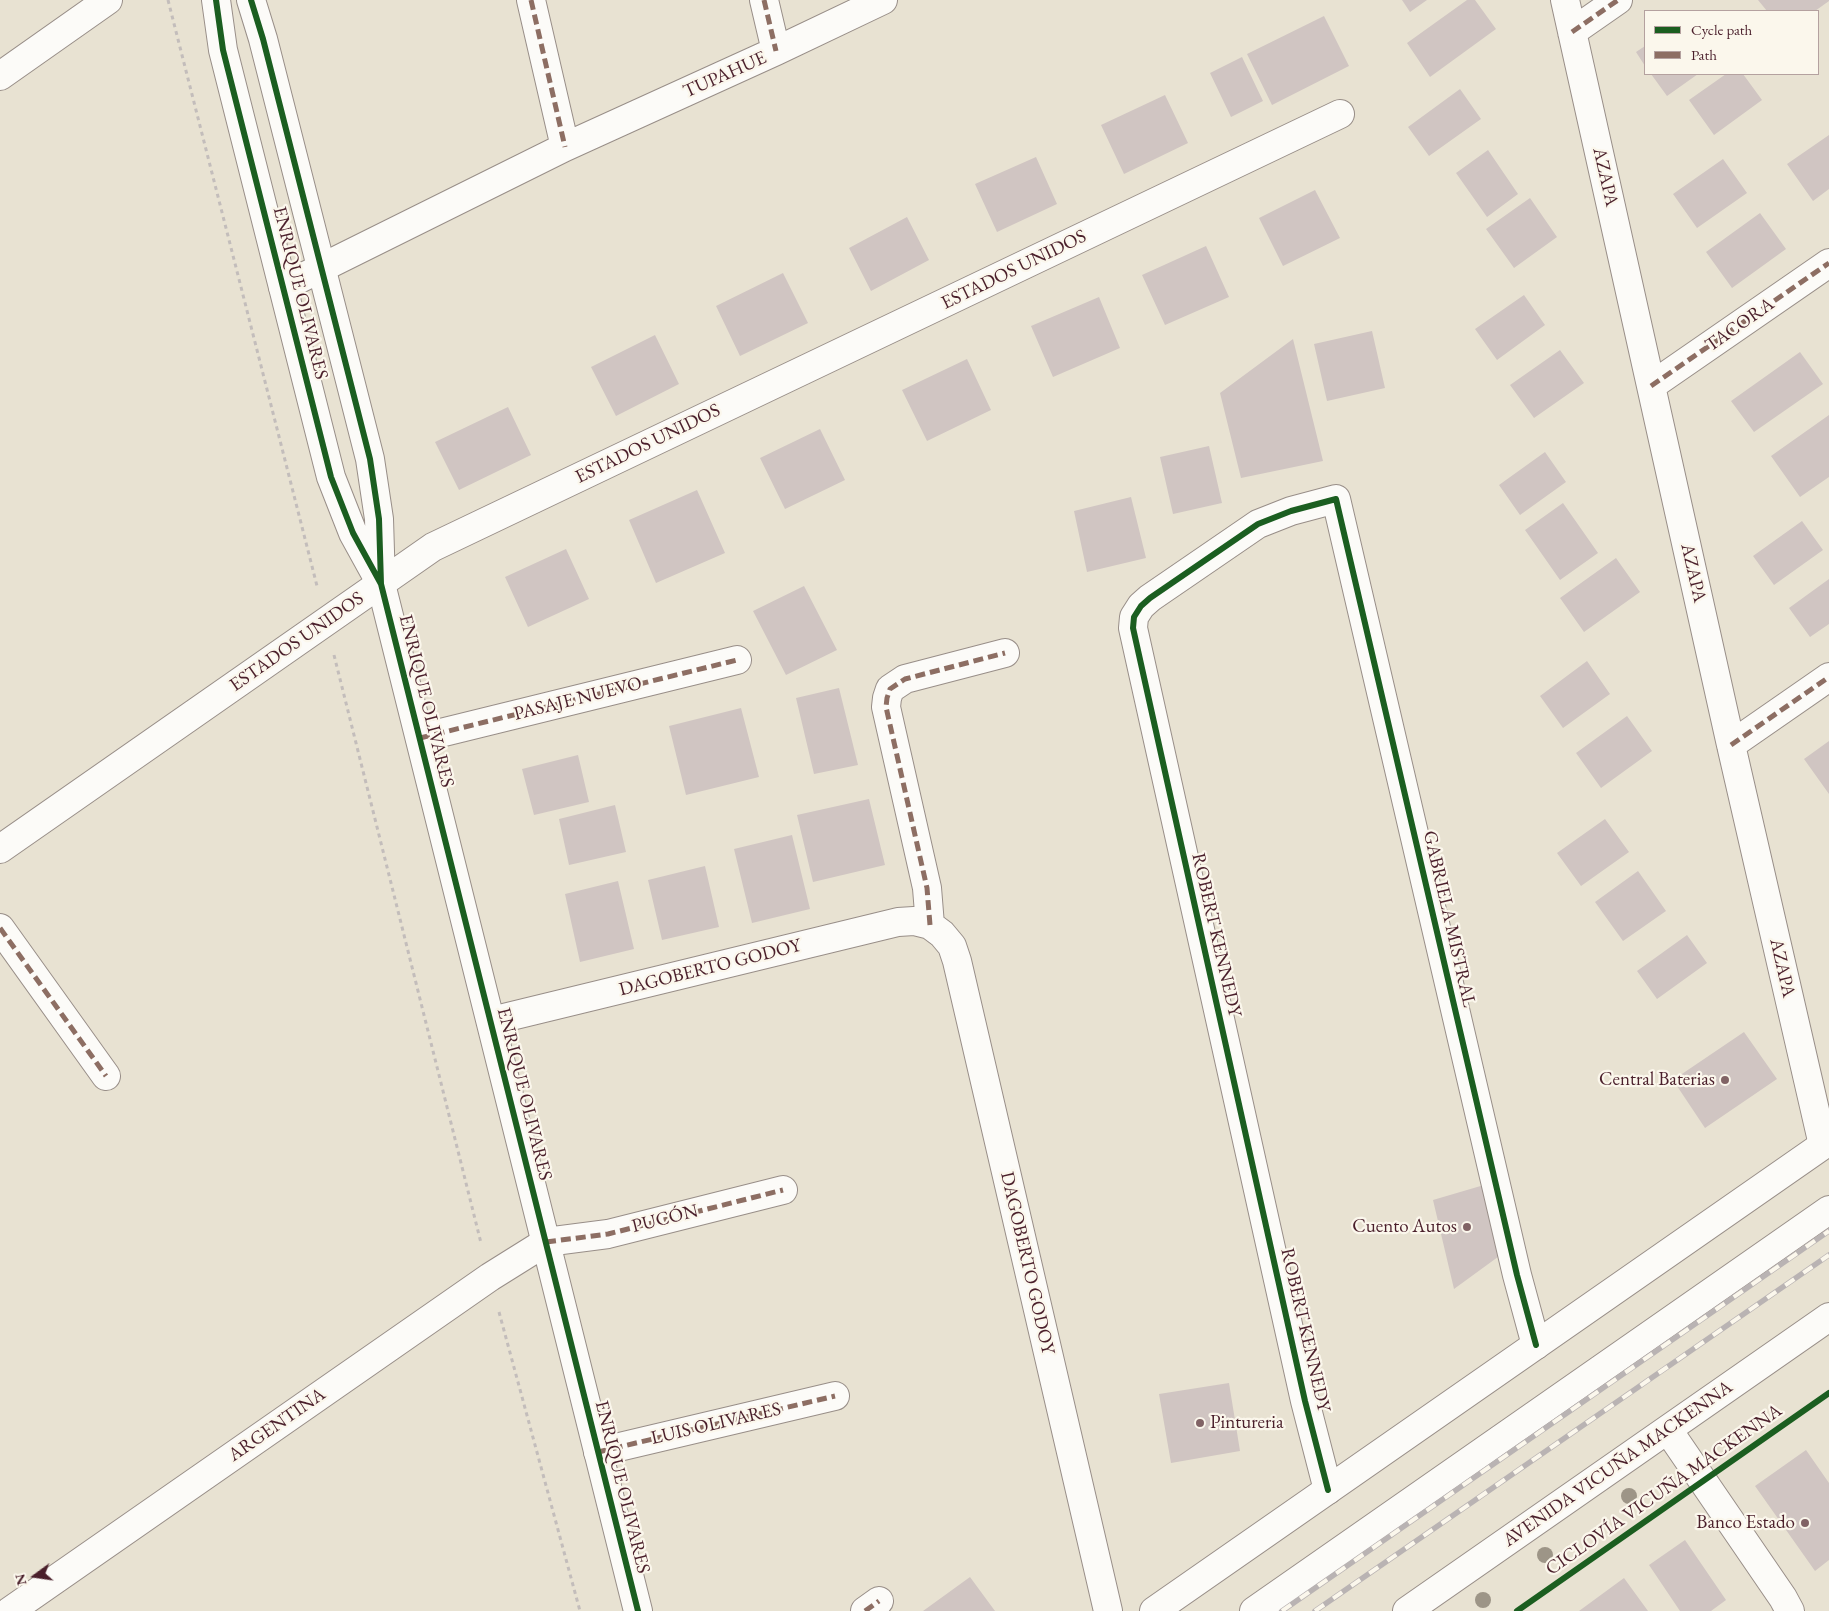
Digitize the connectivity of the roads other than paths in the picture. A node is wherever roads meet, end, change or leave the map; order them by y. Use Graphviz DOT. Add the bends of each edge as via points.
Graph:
graph roads {
  1 [pos="108,0"];
  2 [pos="216,0"];
  3 [pos="251,0"];
  4 [pos="531,0"];
  5 [pos="764,0"];
  6 [pos="883,0"];
  7 [pos="1565,0"];
  8 [pos="1618,0"];
  9 [pos="1572,32"];
  10 [pos="776,51"];
  11 [pos="0,76"];
  12 [pos="1340,114"];
  13 [pos="566,147"];
  14 [pos="1829,263"];
  15 [pos="322,268"];
  16 [pos="283,287"];
  17 [pos="1652,386"];
  18 [pos="1336,499"];
  19 [pos="381,584"];
  20 [pos="1005,653"];
  21 [pos="737,660"];
  22 [pos="1829,677"];
  23 [pos="420,738"];
  24 [pos="1731,746"];
  25 [pos="0,849"];
  26 [pos="930,925"];
  27 [pos="0,928"];
  28 [pos="491,1021"];
  29 [pos="106,1076"];
  30 [pos="1826,1143"];
  31 [pos="783,1190"];
  32 [pos="1829,1210"];
  33 [pos="546,1242"];
  34 [pos="1829,1317"];
  35 [pos="1536,1345"];
  36 [pos="835,1396"];
  37 [pos="1668,1430"];
  38 [pos="598,1452"];
  39 [pos="1328,1490"];
  40 [pos="10,1611"];
  41 [pos="638,1611"];
  42 [pos="1108,1611"];
  43 [pos="1154,1611"];
  44 [pos="1254,1611"];
  45 [pos="1407,1611"];
  46 [pos="1790,1611"];
  1 -- 11 [label="street"];
  2 -- 16 [label="street, ENRIQUE OLIVARES" via="223,50"];
  3 -- 15 [label="street, ENRIQUE OLIVARES"];
  4 -- 13 [label="street"];
  5 -- 10 [label="street"];
  6 -- 10 [label="street, TUPAHUE"];
  7 -- 9 [label="street, AZAPA"];
  8 -- 9 [label="street"];
  9 -- 17 [label="street, AZAPA"];
  10 -- 13 [label="street, TUPAHUE"];
  12 -- 19 [label="street, ESTADOS UNIDOS" via="439,544"];
  13 -- 15 [label="street, TUPAHUE"];
  14 -- 17 [label="street, TACORA"];
  15 -- 16 [label="street, TUPAHUE"];
  15 -- 19 [label="street, ENRIQUE OLIVARES" via="370,459 380,519"];
  16 -- 19 [label="street, ENRIQUE OLIVARES" via="334,487 353,533"];
  17 -- 24 [label="street, AZAPA"];
  18 -- 35 [label="street, GABRIELA MISTRAL"];
  18 -- 39 [label="street, ROBERT KENNEDY" via="1291,511 1252,528 1140,606 1133,628 1303,1391"];
  19 -- 23 [label="street, ENRIQUE OLIVARES"];
  19 -- 25 [label="street, ESTADOS UNIDOS"];
  20 -- 26 [label="street" via="905,679 890,689 887,698 886,707 927,888"];
  21 -- 23 [label="street, PASAJE NUEVO"];
  22 -- 24 [label="street"];
  23 -- 28 [label="street, ENRIQUE OLIVARES"];
  24 -- 30 [label="street, AZAPA"];
  26 -- 28 [label="street, DAGOBERTO GODOY" via="914,920 898,922"];
  26 -- 42 [label="street, DAGOBERTO GODOY" via="952,946 957,961"];
  27 -- 29 [label="street"];
  28 -- 33 [label="street, ENRIQUE OLIVARES"];
  30 -- 35 [label="street"];
  31 -- 33 [label="street, PUCÓN" via="608,1234"];
  32 -- 44 [label="street"];
  33 -- 38 [label="street, ENRIQUE OLIVARES"];
  33 -- 40 [label="street, ARGENTINA" via="490,1276"];
  34 -- 37 [label="street, AVENIDA VICUÑA MACKENNA"];
  35 -- 39 [label="street"];
  36 -- 38 [label="street, LUIS OLIVARES"];
  37 -- 45 [label="street, AVENIDA VICUÑA MACKENNA"];
  37 -- 46 [label="street"];
  38 -- 41 [label="street, ENRIQUE OLIVARES"];
  39 -- 43 [label="street"];
}
